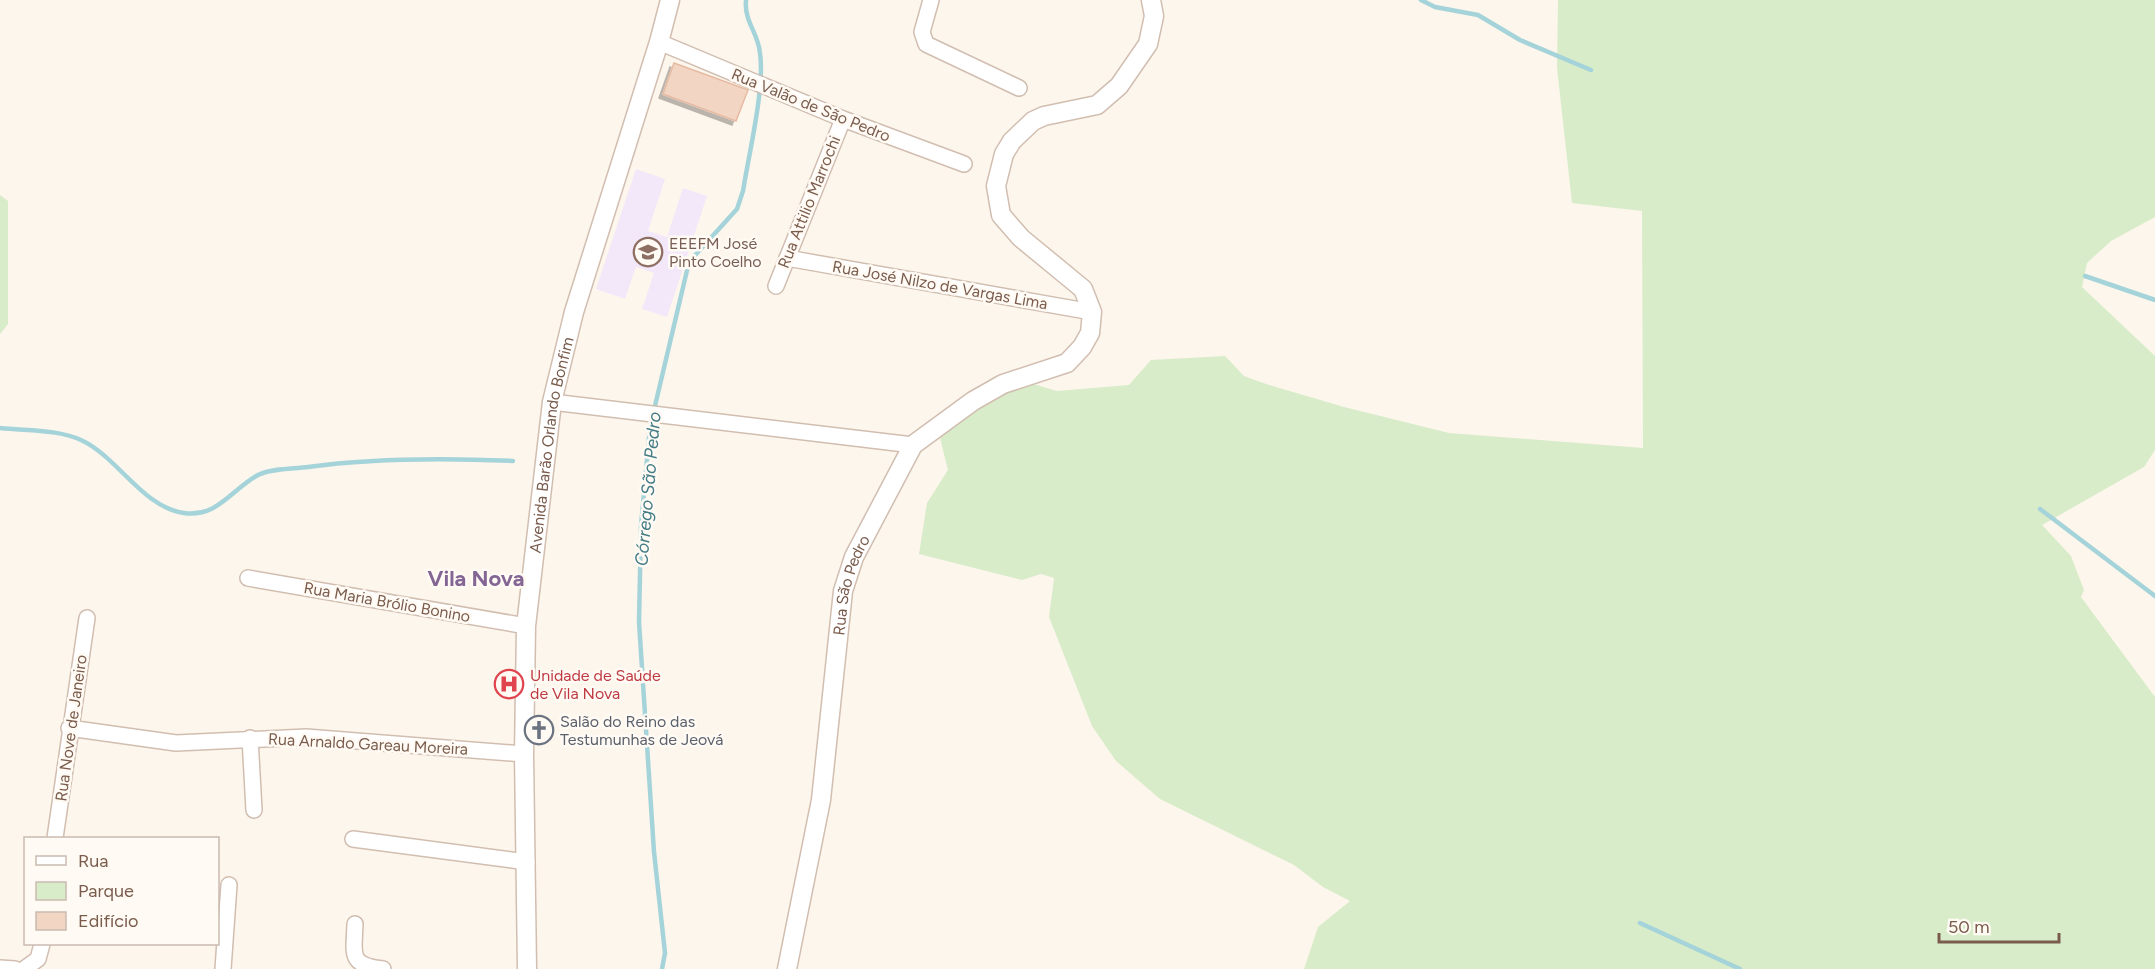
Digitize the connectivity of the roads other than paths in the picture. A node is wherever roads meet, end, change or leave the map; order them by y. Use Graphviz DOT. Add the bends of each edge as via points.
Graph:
graph roads {
  1 [pos="670,0"];
  2 [pos="931,0"];
  3 [pos="1150,0"];
  4 [pos="660,42"];
  5 [pos="1019,88"];
  6 [pos="843,119"];
  7 [pos="964,164"];
  8 [pos="787,258"];
  9 [pos="776,286"];
  10 [pos="1092,312"];
  11 [pos="552,402"];
  12 [pos="913,445"];
  13 [pos="248,578"];
  14 [pos="87,618"];
  15 [pos="526,626"];
  16 [pos="69,728"];
  17 [pos="250,738"];
  18 [pos="524,754"];
  19 [pos="254,810"];
  20 [pos="56,837"];
  21 [pos="353,839"];
  22 [pos="527,862"];
  23 [pos="229,885"];
  24 [pos="355,924"];
  25 [pos="42,945"];
  26 [pos="0,968"];
  27 [pos="15,969"];
  28 [pos="24,969"];
  29 [pos="223,969"];
  30 [pos="383,969"];
  31 [pos="527,969"];
  32 [pos="787,969"];
  1 -- 4 [label="street, Avenida Barão Orlando Bonfim"];
  2 -- 5 [label="street" via="922,32 930,48"];
  3 -- 10 [label="street" via="1154,16 1149,44 1119,86 1097,105 1044,116 1023,129 1004,154 996,186 1001,215 1010,227 1083,289"];
  4 -- 6 [label="street, Rua Valão de São Pedro"];
  4 -- 11 [label="street, Avenida Barão Orlando Bonfim" via="574,312"];
  6 -- 7 [label="street, Rua Valão de São Pedro"];
  6 -- 8 [label="street, Rua Attilio Marrochi"];
  8 -- 9 [label="street, Rua Attilio Marrochi"];
  8 -- 10 [label="street, Rua José Nilzo de Vargas Lima"];
  10 -- 12 [label="street, Rua São Pedro" via="1087,340 1067,363 1003,384 972,401"];
  11 -- 12 [label="street"];
  11 -- 15 [label="street, Avenida Barão Orlando Bonfim"];
  12 -- 32 [label="street, Rua São Pedro" via="854,557 843,591 821,800"];
  13 -- 15 [label="street, Rua Maria Brólio Bonino"];
  14 -- 16 [label="street, Rua Nove de Janeiro"];
  15 -- 18 [label="street, Avenida Barão Orlando Bonfim"];
  16 -- 17 [label="street, Rua Arnaldo Gareau Moreira" via="176,743"];
  16 -- 20 [label="street, Rua Nove de Janeiro"];
  17 -- 18 [label="street, Rua Arnaldo Gareau Moreira" via="306,736"];
  17 -- 19 [label="street"];
  18 -- 22 [label="street, Avenida Barão Orlando Bonfim"];
  21 -- 22 [label="street"];
  22 -- 31 [label="street, Avenida Barão Orlando Bonfim"];
  23 -- 29 [label="street"];
  24 -- 30 [label="street" via="357,961"];
  25 -- 28 [label="street" via="38,959"];
  26 -- 27 [label="street"];
}
